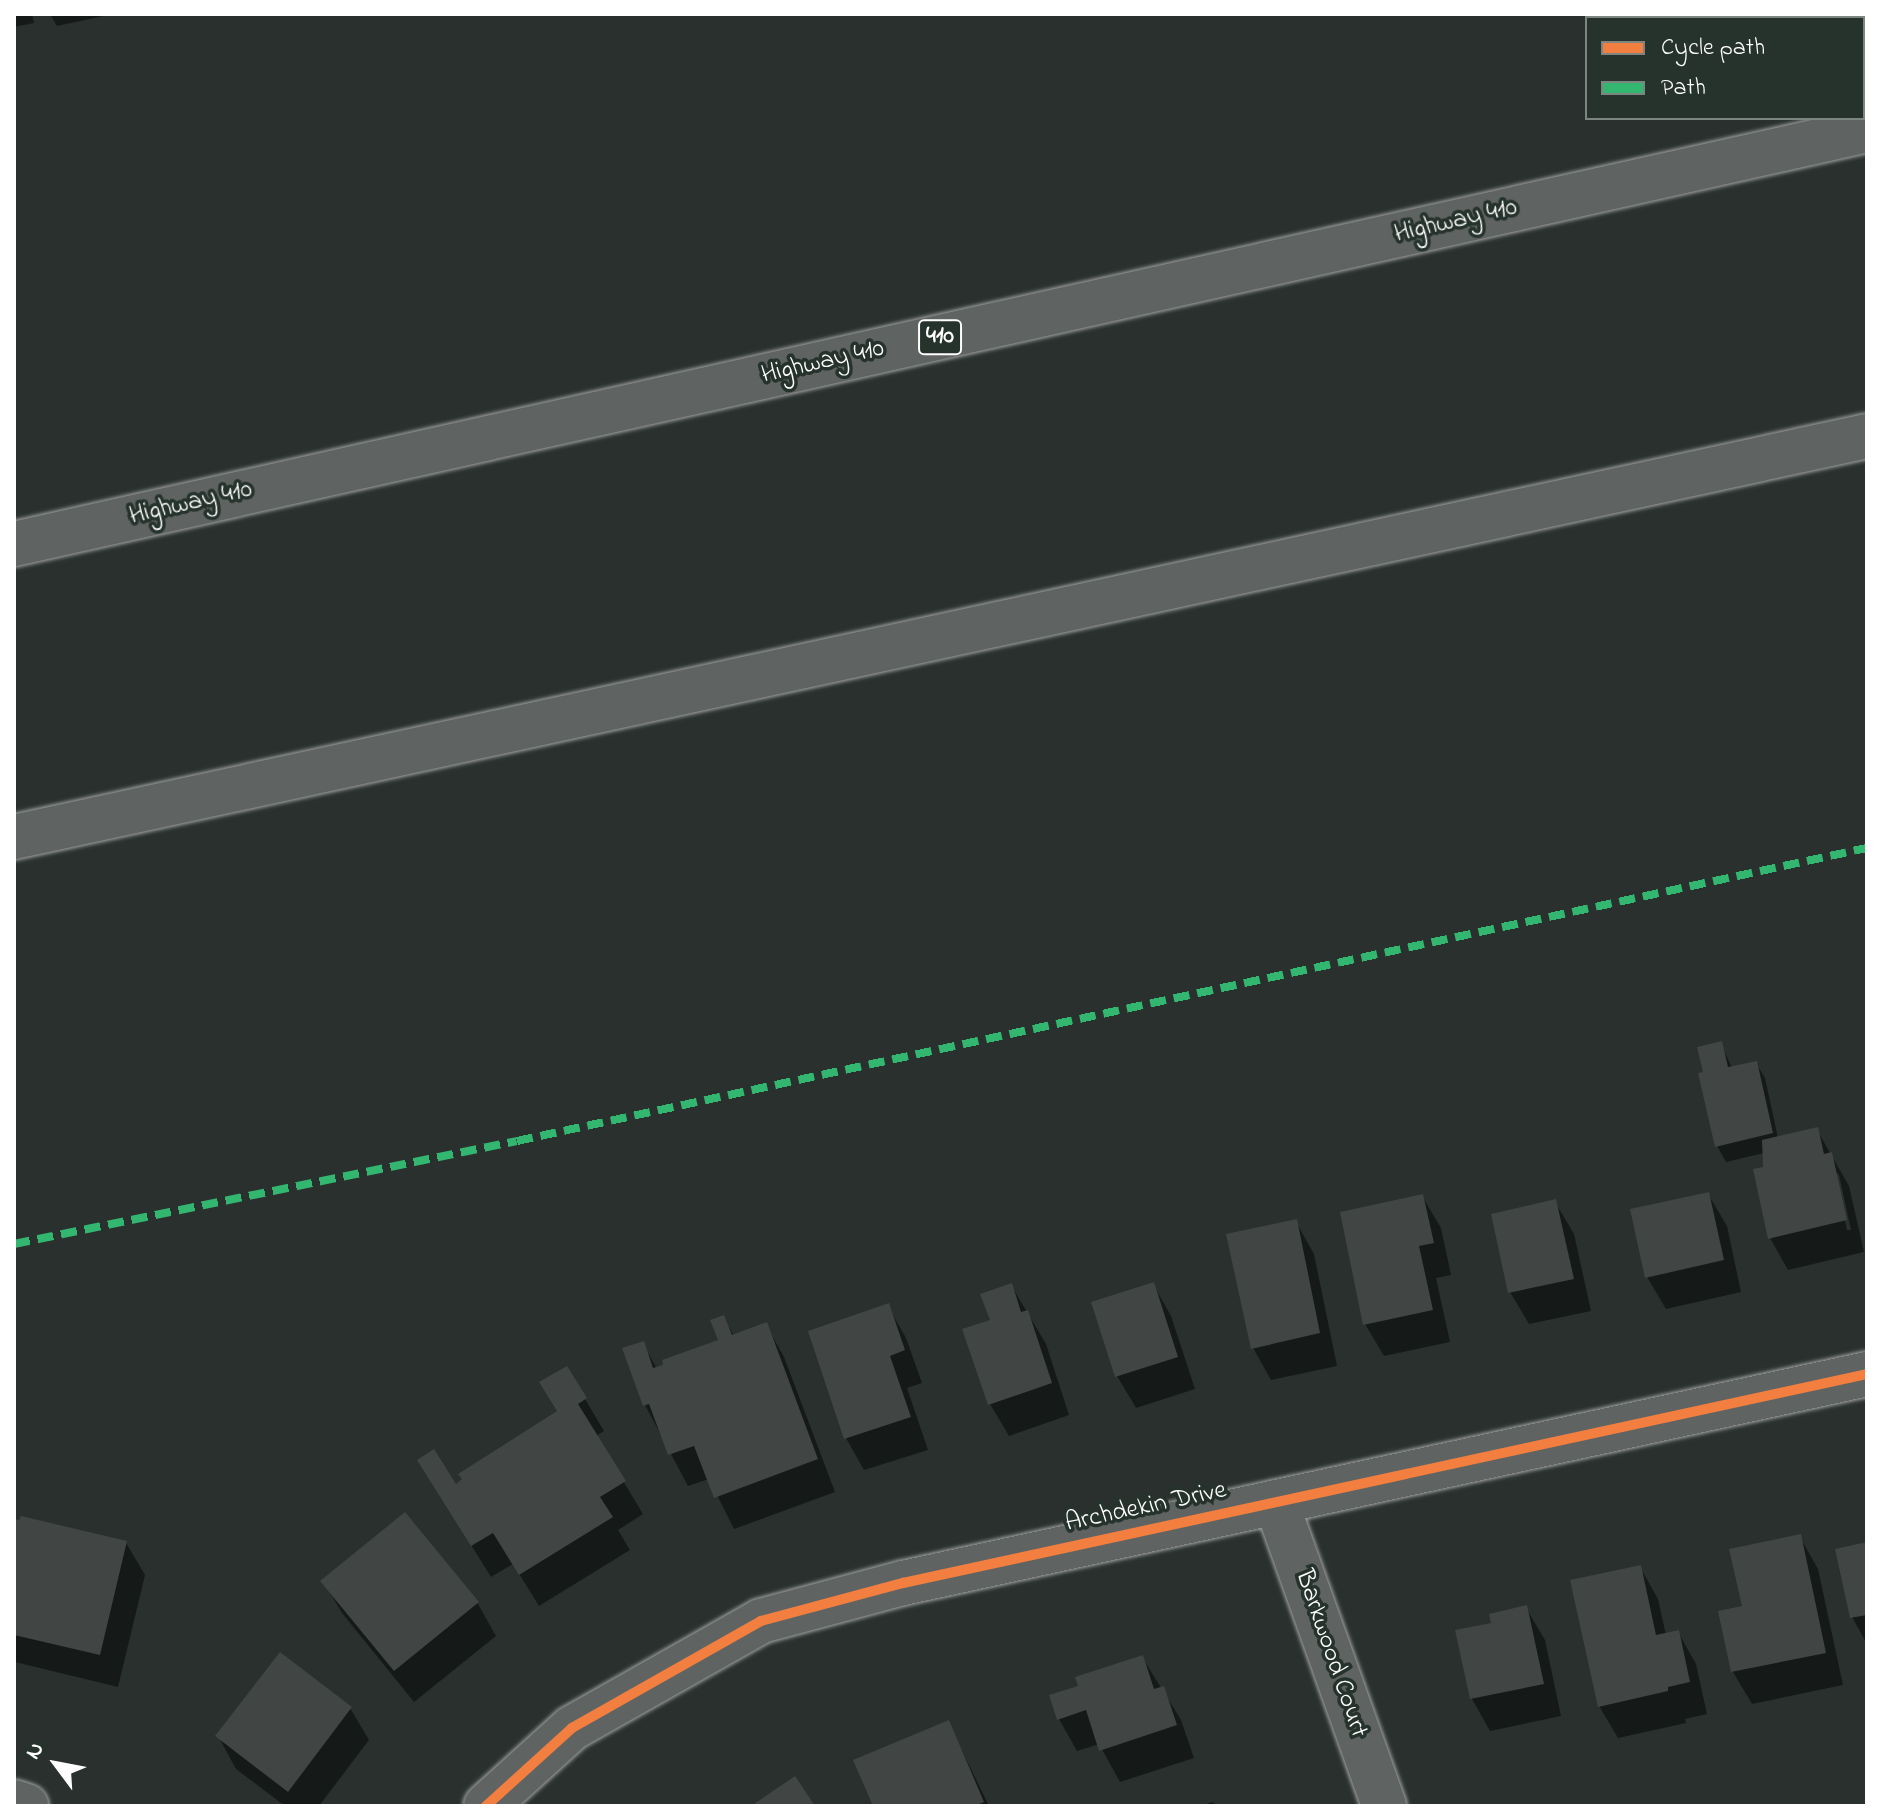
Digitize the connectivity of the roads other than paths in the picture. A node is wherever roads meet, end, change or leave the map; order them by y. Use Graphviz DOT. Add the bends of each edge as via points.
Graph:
graph roads {
  1 [pos="1867,130"];
  2 [pos="1867,436"];
  3 [pos="14,544"];
  4 [pos="14,837"];
  5 [pos="1867,1374"];
  6 [pos="1276,1502"];
  7 [pos="14,1802"];
  8 [pos="26,1806"];
  9 [pos="486,1806"];
  10 [pos="1384,1806"];
  1 -- 3 [label="main road, Highway 410 / 410"];
  2 -- 4 [label="main road"];
  5 -- 6 [label="main road, Archdekin Drive"];
  6 -- 9 [label="main road, Archdekin Drive" via="903,1583 761,1621 572,1728"];
  6 -- 10 [label="main road, Barkwood Court"];
  7 -- 8 [label="main road"];
}
